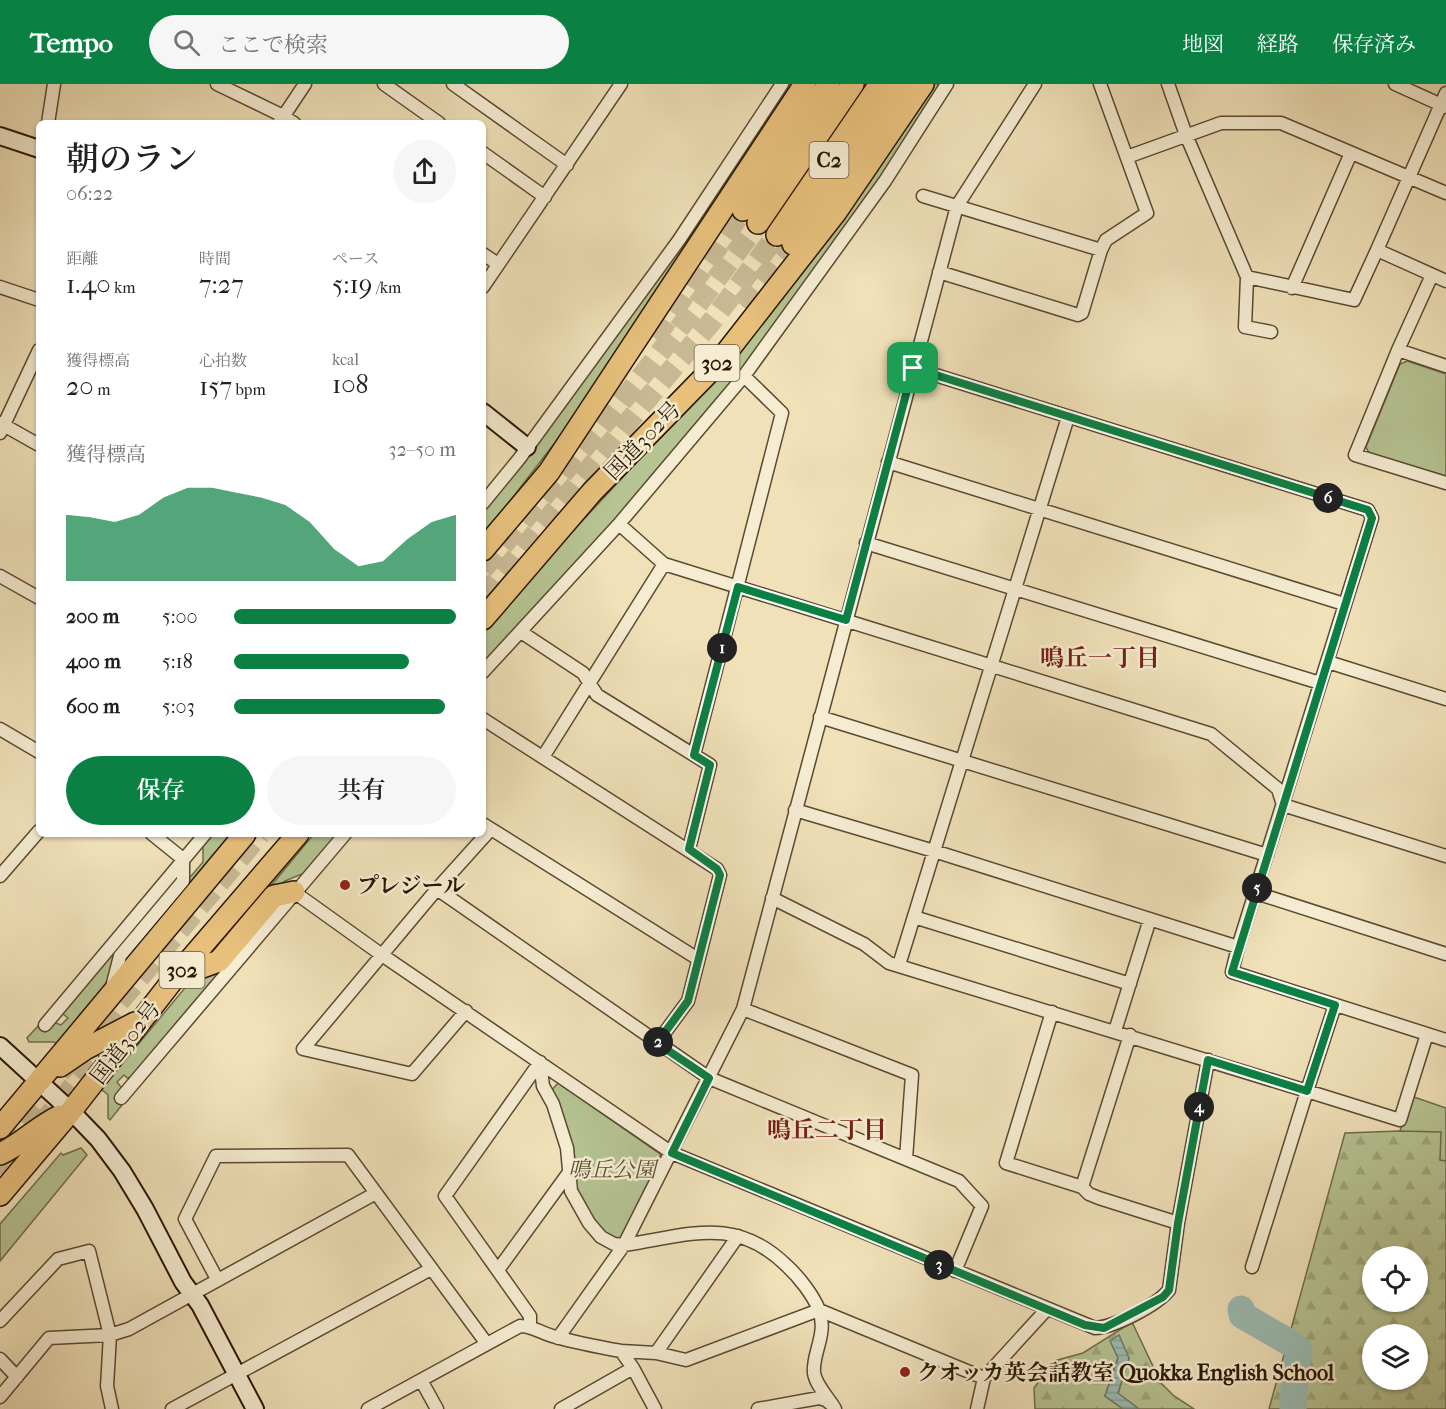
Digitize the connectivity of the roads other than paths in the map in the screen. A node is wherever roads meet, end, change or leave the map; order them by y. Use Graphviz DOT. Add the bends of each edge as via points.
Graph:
graph roads {
  1 [pos="54,84"];
  2 [pos="217,84"];
  3 [pos="305,84"];
  4 [pos="384,84"];
  5 [pos="453,84"];
  6 [pos="621,84"];
  7 [pos="782,84"];
  8 [pos="805,84"];
  9 [pos="829,84"];
  10 [pos="853,84"];
  11 [pos="879,84"];
  12 [pos="902,84"];
  13 [pos="923,84"];
  14 [pos="947,84"];
  15 [pos="1035,84"];
  16 [pos="1100,84"];
  17 [pos="1168,84"];
  18 [pos="1395,84"];
  19 [pos="1446,93"];
  20 [pos="1443,106"];
  21 [pos="48,120"];
  22 [pos="283,120"];
  23 [pos="286,120"];
  24 [pos="436,120"];
  25 [pos="1186,135"];
  26 [pos="0,136"];
  27 [pos="36,148"];
  28 [pos="1350,153"];
  29 [pos="486,155"];
  30 [pos="1127,156"];
  31 [pos="567,165"];
  32 [pos="1408,176"];
  33 [pos="1446,193"];
  34 [pos="922,196"];
  35 [pos="545,197"];
  36 [pos="957,206"];
  37 [pos="1101,250"];
  38 [pos="1377,250"];
  39 [pos="486,256"];
  40 [pos="498,264"];
  41 [pos="939,272"];
  42 [pos="1432,275"];
  43 [pos="1247,278"];
  44 [pos="1446,281"];
  45 [pos="486,282"];
  46 [pos="0,287"];
  47 [pos="1292,288"];
  48 [pos="36,299"];
  49 [pos="1271,332"];
  50 [pos="1398,350"];
  51 [pos="36,356"];
  52 [pos="1446,366"];
  53 [pos="913,368"];
  54 [pos="744,376"];
  55 [pos="486,414"];
  56 [pos="1068,417"];
  57 [pos="1,427"];
  58 [pos="36,444"];
  59 [pos="527,447"];
  60 [pos="888,462"];
  61 [pos="1446,483"];
  62 [pos="486,499"];
  63 [pos="1039,510"];
  64 [pos="619,524"];
  65 [pos="866,543"];
  66 [pos="486,546"];
  67 [pos="664,564"];
  68 [pos="0,576"];
  69 [pos="738,587"];
  70 [pos="1015,589"];
  71 [pos="36,596"];
  72 [pos="1344,604"];
  73 [pos="486,615"];
  74 [pos="846,620"];
  75 [pos="521,632"];
  76 [pos="1328,662"];
  77 [pos="991,665"];
  78 [pos="486,669"];
  79 [pos="590,683"];
  80 [pos="1320,683"];
  81 [pos="1446,699"];
  82 [pos="820,717"];
  83 [pos="486,721"];
  84 [pos="0,729"];
  85 [pos="36,750"];
  86 [pos="694,755"];
  87 [pos="543,757"];
  88 [pos="962,760"];
  89 [pos="1283,805"];
  90 [pos="795,810"];
  91 [pos="487,826"];
  92 [pos="36,834"];
  93 [pos="156,837"];
  94 [pos="202,837"];
  95 [pos="242,837"];
  96 [pos="295,837"];
  97 [pos="342,837"];
  98 [pos="478,837"];
  99 [pos="689,849"];
  100 [pos="934,851"];
  101 [pos="1267,855"];
  102 [pos="1446,856"];
  103 [pos="183,859"];
  104 [pos="1,874"];
  105 [pos="437,889"];
  106 [pos="294,892"];
  107 [pos="1256,893"];
  108 [pos="772,898"];
  109 [pos="914,917"];
  110 [pos="1150,919"];
  111 [pos="1238,947"];
  112 [pos="1446,954"];
  113 [pos="382,955"];
  114 [pos="698,959"];
  115 [pos="899,965"];
  116 [pos="176,976"];
  117 [pos="1130,984"];
  118 [pos="109,996"];
  119 [pos="1335,1005"];
  120 [pos="743,1009"];
  121 [pos="466,1011"];
  122 [pos="1052,1012"];
  123 [pos="147,1014"];
  124 [pos="45,1025"];
  125 [pos="1115,1031"];
  126 [pos="1427,1034"];
  127 [pos="1130,1035"];
  128 [pos="1446,1040"];
  129 [pos="657,1043"];
  130 [pos="0,1046"];
  131 [pos="1208,1060"];
  132 [pos="540,1062"];
  133 [pos="709,1078"];
  134 [pos="39,1081"];
  135 [pos="1307,1091"];
  136 [pos="121,1098"];
  137 [pos="72,1111"];
  138 [pos="0,1128"];
  139 [pos="672,1153"];
  140 [pos="0,1154"];
  141 [pos="906,1159"];
  142 [pos="570,1171"];
  143 [pos="1082,1187"];
  144 [pos="376,1193"];
  145 [pos="0,1195"];
  146 [pos="1178,1223"];
  147 [pos="738,1236"];
  148 [pos="624,1245"];
  149 [pos="1252,1267"];
  150 [pos="431,1269"];
  151 [pos="498,1270"];
  152 [pos="955,1271"];
  153 [pos="217,1279"];
  154 [pos="192,1294"];
  155 [pos="1047,1308"];
  156 [pos="819,1310"];
  157 [pos="0,1321"];
  158 [pos="530,1326"];
  159 [pos="110,1335"];
  160 [pos="558,1338"];
  161 [pos="486,1344"];
  162 [pos="621,1351"];
  163 [pos="656,1353"];
  164 [pos="0,1359"];
  165 [pos="633,1368"];
  166 [pos="236,1375"];
  167 [pos="17,1377"];
  168 [pos="984,1378"];
  169 [pos="422,1380"];
  170 [pos="0,1397"];
  171 [pos="835,1408"];
  172 [pos="112,1409"];
  173 [pos="172,1409"];
  174 [pos="255,1409"];
  175 [pos="368,1409"];
  176 [pos="437,1409"];
  177 [pos="561,1409"];
  178 [pos="655,1409"];
  179 [pos="758,1409"];
  180 [pos="977,1409"];
  1 -- 21 [label="street"];
  2 -- 22 [label="street"];
  3 -- 23 [label="street"];
  4 -- 24 [label="street"];
  5 -- 31 [label="street"];
  6 -- 31 [label="street"];
  7 -- 59 [label="street" via="679,240"];
  8 -- 66 [label="highway" via="549,472"];
  9 -- 10 [label="highway, C2" via="751,216"];
  11 -- 12 [label="highway, C2" via="785,240 872,134"];
  13 -- 73 [label="highway, 国道302号 / 302" via="836,212 719,362 591,492"];
  14 -- 54 [label="street" via="885,181"];
  15 -- 36 [label="street"];
  16 -- 30 [label="street"];
  17 -- 25 [label="street"];
  18 -- 20 [label="street"];
  19 -- 20 [label="street"];
  20 -- 32 [label="street"];
  25 -- 28 [label="street" via="1221,123 1281,123"];
  25 -- 30 [label="street"];
  25 -- 43 [label="street"];
  26 -- 27 [label="street"];
  28 -- 32 [label="street"];
  28 -- 47 [label="street"];
  29 -- 35 [label="street"];
  30 -- 37 [label="street" via="1147,213 1106,240"];
  31 -- 35 [label="street"];
  32 -- 33 [label="street"];
  32 -- 38 [label="street"];
  34 -- 36 [label="street"];
  35 -- 40 [label="street"];
  36 -- 37 [label="street"];
  36 -- 41 [label="street"];
  37 -- 41 [label="street" via="1082,313 1078,315"];
  38 -- 42 [label="street"];
  38 -- 47 [label="street" via="1354,300"];
  39 -- 40 [label="street"];
  40 -- 45 [label="street"];
  41 -- 53 [label="street"];
  42 -- 44 [label="street"];
  42 -- 50 [label="street"];
  43 -- 47 [label="street"];
  43 -- 49 [label="street" via="1245,327"];
  46 -- 48 [label="street"];
  50 -- 52 [label="street"];
  50 -- 61 [label="street" via="1355,455"];
  51 -- 57 [label="street"];
  53 -- 56 [label="street"];
  53 -- 60 [label="street"];
  54 -- 64 [label="street"];
  54 -- 69 [label="street" via="782,414"];
  55 -- 59 [label="street"];
  56 -- 63 [label="street"];
  56 -- 72 [label="street" via="1368,510 1372,518"];
  57 -- 58 [label="street"];
  59 -- 62 [label="street"];
  60 -- 63 [label="street"];
  60 -- 65 [label="street"];
  63 -- 70 [label="street"];
  63 -- 72 [label="street"];
  64 -- 67 [label="street"];
  64 -- 75 [label="street"];
  65 -- 70 [label="street"];
  65 -- 74 [label="street"];
  67 -- 69 [label="street"];
  67 -- 79 [label="street"];
  68 -- 71 [label="street"];
  69 -- 74 [label="street"];
  69 -- 86 [label="street"];
  70 -- 77 [label="street"];
  70 -- 80 [label="street"];
  72 -- 76 [label="street"];
  74 -- 77 [label="street"];
  74 -- 82 [label="street"];
  75 -- 78 [label="street"];
  75 -- 79 [label="street" via="583,673"];
  76 -- 80 [label="street"];
  76 -- 81 [label="street"];
  77 -- 88 [label="street"];
  77 -- 89 [label="street" via="1211,734 1278,789"];
  79 -- 86 [label="street" via="597,695"];
  79 -- 87 [label="street"];
  80 -- 89 [label="street"];
  82 -- 88 [label="street"];
  82 -- 90 [label="street"];
  83 -- 87 [label="street"];
  84 -- 85 [label="street"];
  86 -- 99 [label="street" via="710,765"];
  87 -- 99 [label="street"];
  88 -- 100 [label="street"];
  88 -- 101 [label="street"];
  89 -- 101 [label="street"];
  89 -- 102 [label="street"];
  90 -- 100 [label="street"];
  90 -- 108 [label="street"];
  91 -- 114 [label="street"];
  92 -- 104 [label="street"];
  93 -- 103 [label="street"];
  94 -- 103 [label="street"];
  95 -- 118 [label="highway, 国道302号 / 302"];
  96 -- 116 [label="highway, 国道302号 / 302"];
  97 -- 106 [label="street"];
  98 -- 105 [label="street"];
  99 -- 114 [label="street" via="720,875"];
  100 -- 109 [label="street"];
  100 -- 110 [label="street"];
  101 -- 107 [label="street"];
  103 -- 118 [label="street" via="183,880 120,956"];
  103 -- 124 [label="street"];
  105 -- 113 [label="street"];
  105 -- 129 [label="street"];
  106 -- 113 [label="street"];
  106 -- 116 [label="highway" via="274,896 219,962"];
  106 -- 136 [label="street"];
  107 -- 111 [label="street"];
  107 -- 112 [label="street"];
  108 -- 115 [label="street"];
  108 -- 120 [label="street"];
  109 -- 115 [label="street"];
  109 -- 117 [label="street"];
  110 -- 111 [label="street"];
  110 -- 117 [label="street"];
  111 -- 119 [label="street" via="1232,972"];
  113 -- 121 [label="street"];
  113 -- 121 [label="street" via="303,1049 412,1074"];
  114 -- 129 [label="street" via="688,1001"];
  115 -- 122 [label="street"];
  116 -- 123 [label="highway, 国道302号 / 302"];
  117 -- 125 [label="street"];
  118 -- 134 [label="highway, 国道302号 / 302"];
  119 -- 126 [label="street"];
  119 -- 135 [label="street"];
  120 -- 133 [label="street"];
  120 -- 141 [label="street" via="912,1075"];
  121 -- 132 [label="street"];
  122 -- 125 [label="street"];
  122 -- 143 [label="street" via="1006,1163"];
  123 -- 134 [label="highway"];
  123 -- 137 [label="highway, 国道302号 / 302"];
  125 -- 127 [label="street"];
  126 -- 128 [label="street"];
  126 -- 135 [label="street" via="1400,1120"];
  127 -- 131 [label="street"];
  127 -- 143 [label="street"];
  129 -- 133 [label="street"];
  130 -- 134 [label="street"];
  131 -- 135 [label="street"];
  131 -- 146 [label="street"];
  132 -- 139 [label="street"];
  132 -- 142 [label="street" via="543,1086 567,1148"];
  132 -- 151 [label="street" via="445,1196"];
  133 -- 139 [label="street"];
  133 -- 141 [label="street"];
  134 -- 137 [label="street"];
  134 -- 138 [label="highway, 国道302号 / 302"];
  135 -- 149 [label="street"];
  137 -- 140 [label="highway"];
  137 -- 145 [label="highway, 国道302号 / 302"];
  137 -- 154 [label="street" via="122,1171"];
  139 -- 148 [label="street"];
  139 -- 152 [label="street"];
  141 -- 152 [label="street" via="959,1181 982,1206"];
  142 -- 148 [label="street" via="571,1191 589,1223 601,1237"];
  142 -- 151 [label="street"];
  143 -- 146 [label="street" via="1099,1198"];
  144 -- 150 [label="street"];
  144 -- 153 [label="street"];
  144 -- 153 [label="street" via="348,1155 216,1156 185,1219"];
  146 -- 155 [label="street" via="1169,1290 1163,1297 1104,1328 1085,1325"];
  147 -- 148 [label="street" via="698,1232"];
  147 -- 156 [label="street" via="760,1244 784,1262"];
  147 -- 163 [label="street"];
  148 -- 160 [label="street"];
  150 -- 161 [label="street"];
  150 -- 166 [label="street"];
  151 -- 158 [label="street" via="530,1316"];
  152 -- 155 [label="street"];
  153 -- 154 [label="street"];
  154 -- 159 [label="street" via="129,1329"];
  154 -- 166 [label="street"];
  155 -- 168 [label="street"];
  156 -- 163 [label="street" via="686,1359"];
  156 -- 168 [label="street"];
  156 -- 171 [label="street" via="822,1328 814,1372"];
  157 -- 159 [label="street" via="58,1259 89,1251"];
  158 -- 160 [label="street"];
  158 -- 161 [label="street" via="520,1326"];
  159 -- 167 [label="street" via="49,1338"];
  159 -- 172 [label="street" via="107,1386"];
  160 -- 162 [label="street"];
  161 -- 169 [label="street"];
  162 -- 163 [label="street"];
  162 -- 165 [label="street"];
  164 -- 167 [label="street"];
  165 -- 177 [label="street"];
  165 -- 178 [label="street"];
  166 -- 173 [label="street"];
  166 -- 174 [label="street"];
  167 -- 170 [label="street"];
  168 -- 180 [label="street"];
  169 -- 175 [label="street"];
  169 -- 176 [label="street"];
  171 -- 179 [label="street" via="819,1398"];
}
